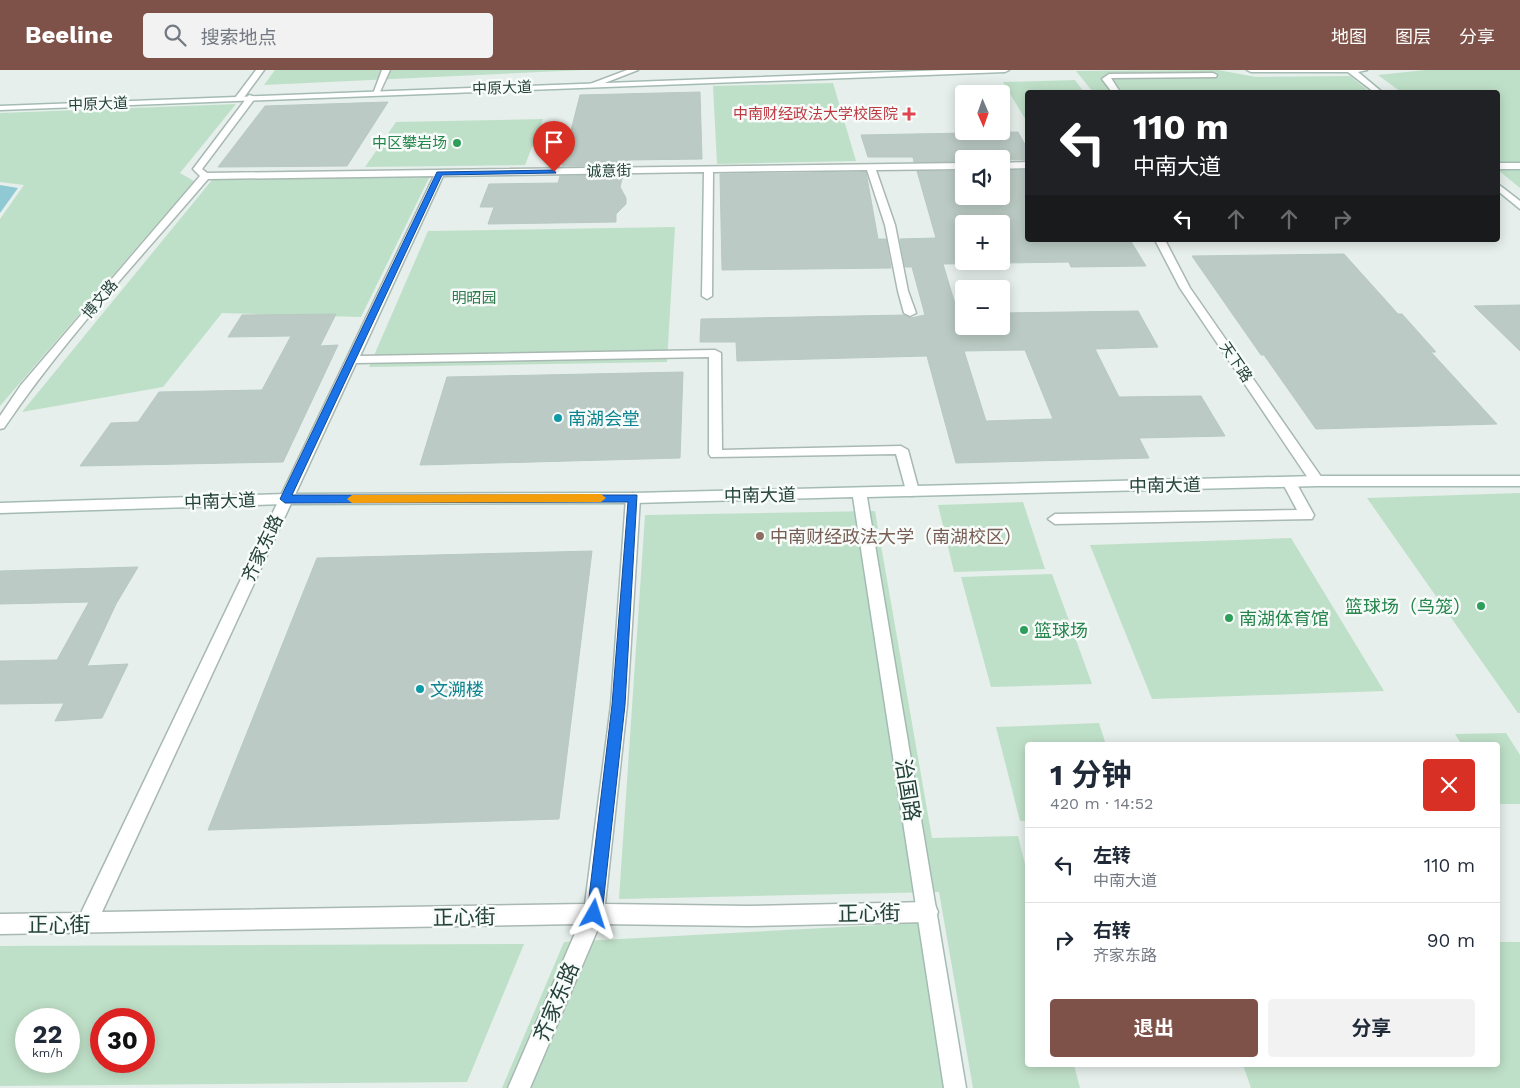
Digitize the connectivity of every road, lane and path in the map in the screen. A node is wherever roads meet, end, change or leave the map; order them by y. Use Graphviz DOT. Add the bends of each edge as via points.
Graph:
graph roads {
  1 [pos="260,70"];
  2 [pos="386,70"];
  3 [pos="633,70"];
  4 [pos="1005,70"];
  5 [pos="1251,70"];
  6 [pos="1350,70"];
  7 [pos="1363,70"];
  8 [pos="1213,75"];
  9 [pos="594,84"];
  10 [pos="1114,90"];
  11 [pos="1375,90"];
  12 [pos="376,92"];
  13 [pos="252,97"];
  14 [pos="239,98"];
  15 [pos="0,108"];
  16 [pos="955,166"];
  17 [pos="1010,166"];
  18 [pos="1025,166"];
  19 [pos="1500,166"];
  20 [pos="1520,166"];
  21 [pos="872,168"];
  22 [pos="709,170"];
  23 [pos="440,173"];
  24 [pos="206,176"];
  25 [pos="1500,189"];
  26 [pos="1520,206"];
  27 [pos="1161,242"];
  28 [pos="707,296"];
  29 [pos="910,313"];
  30 [pos="351,360"];
  31 [pos="0,425"];
  32 [pos="1317,481"];
  33 [pos="1289,482"];
  34 [pos="1520,482"];
  35 [pos="912,491"];
  36 [pos="859,492"];
  37 [pos="633,498"];
  38 [pos="285,499"];
  39 [pos="0,508"];
  40 [pos="1055,519"];
  41 [pos="928,912"];
  42 [pos="594,914"];
  43 [pos="0,924"];
  44 [pos="86,924"];
  45 [pos="519,1088"];
  46 [pos="955,1088"];
  1 -- 14 [label="street"];
  2 -- 12 [label="street"];
  3 -- 9 [label="street"];
  4 -- 9 [label="street, 中原大道"];
  5 -- 6 [label="street"];
  6 -- 7 [label="street"];
  6 -- 11 [label="street"];
  8 -- 10 [label="street" via="1109,76 1106,79"];
  9 -- 12 [label="street, 中原大道"];
  12 -- 13 [label="street, 中原大道"];
  13 -- 14 [label="street, 中原大道"];
  13 -- 24 [label="street" via="197,169"];
  14 -- 15 [label="street, 中原大道"];
  16 -- 21 [label="street, 诚意街"];
  17 -- 18 [label="street"];
  19 -- 20 [label="street"];
  21 -- 22 [label="street, 诚意街"];
  21 -- 29 [label="street" via="890,225 902,291"];
  22 -- 23 [label="street, 诚意街"];
  22 -- 28 [label="street"];
  23 -- 24 [label="street, 诚意街"];
  23 -- 30 [label="street, 齐家东路"];
  24 -- 31 [label="street, 博文路" via="53,354"];
  25 -- 26 [label="street"];
  27 -- 32 [label="street, 天下路" via="1185,288"];
  30 -- 35 [label="street" via="715,353 716,454 901,450"];
  30 -- 38 [label="street, 齐家东路"];
  32 -- 33 [label="street, 中南大道"];
  32 -- 34 [label="street, 中南大道"];
  33 -- 35 [label="street, 中南大道"];
  33 -- 40 [label="street" via="1307,515"];
  35 -- 36 [label="street, 中南大道"];
  36 -- 37 [label="street, 中南大道"];
  36 -- 41 [label="street, 治国路"];
  37 -- 38 [label="street, 中南大道"];
  37 -- 42 [label="street, 齐家东路" via="619,705"];
  38 -- 39 [label="street, 中南大道"];
  38 -- 44 [label="street, 齐家东路"];
  41 -- 42 [label="street, 正心街" via="748,916"];
  41 -- 46 [label="street, 治国路"];
  42 -- 44 [label="street, 正心街"];
  42 -- 45 [label="street, 齐家东路"];
  43 -- 44 [label="street, 正心街"];
}
